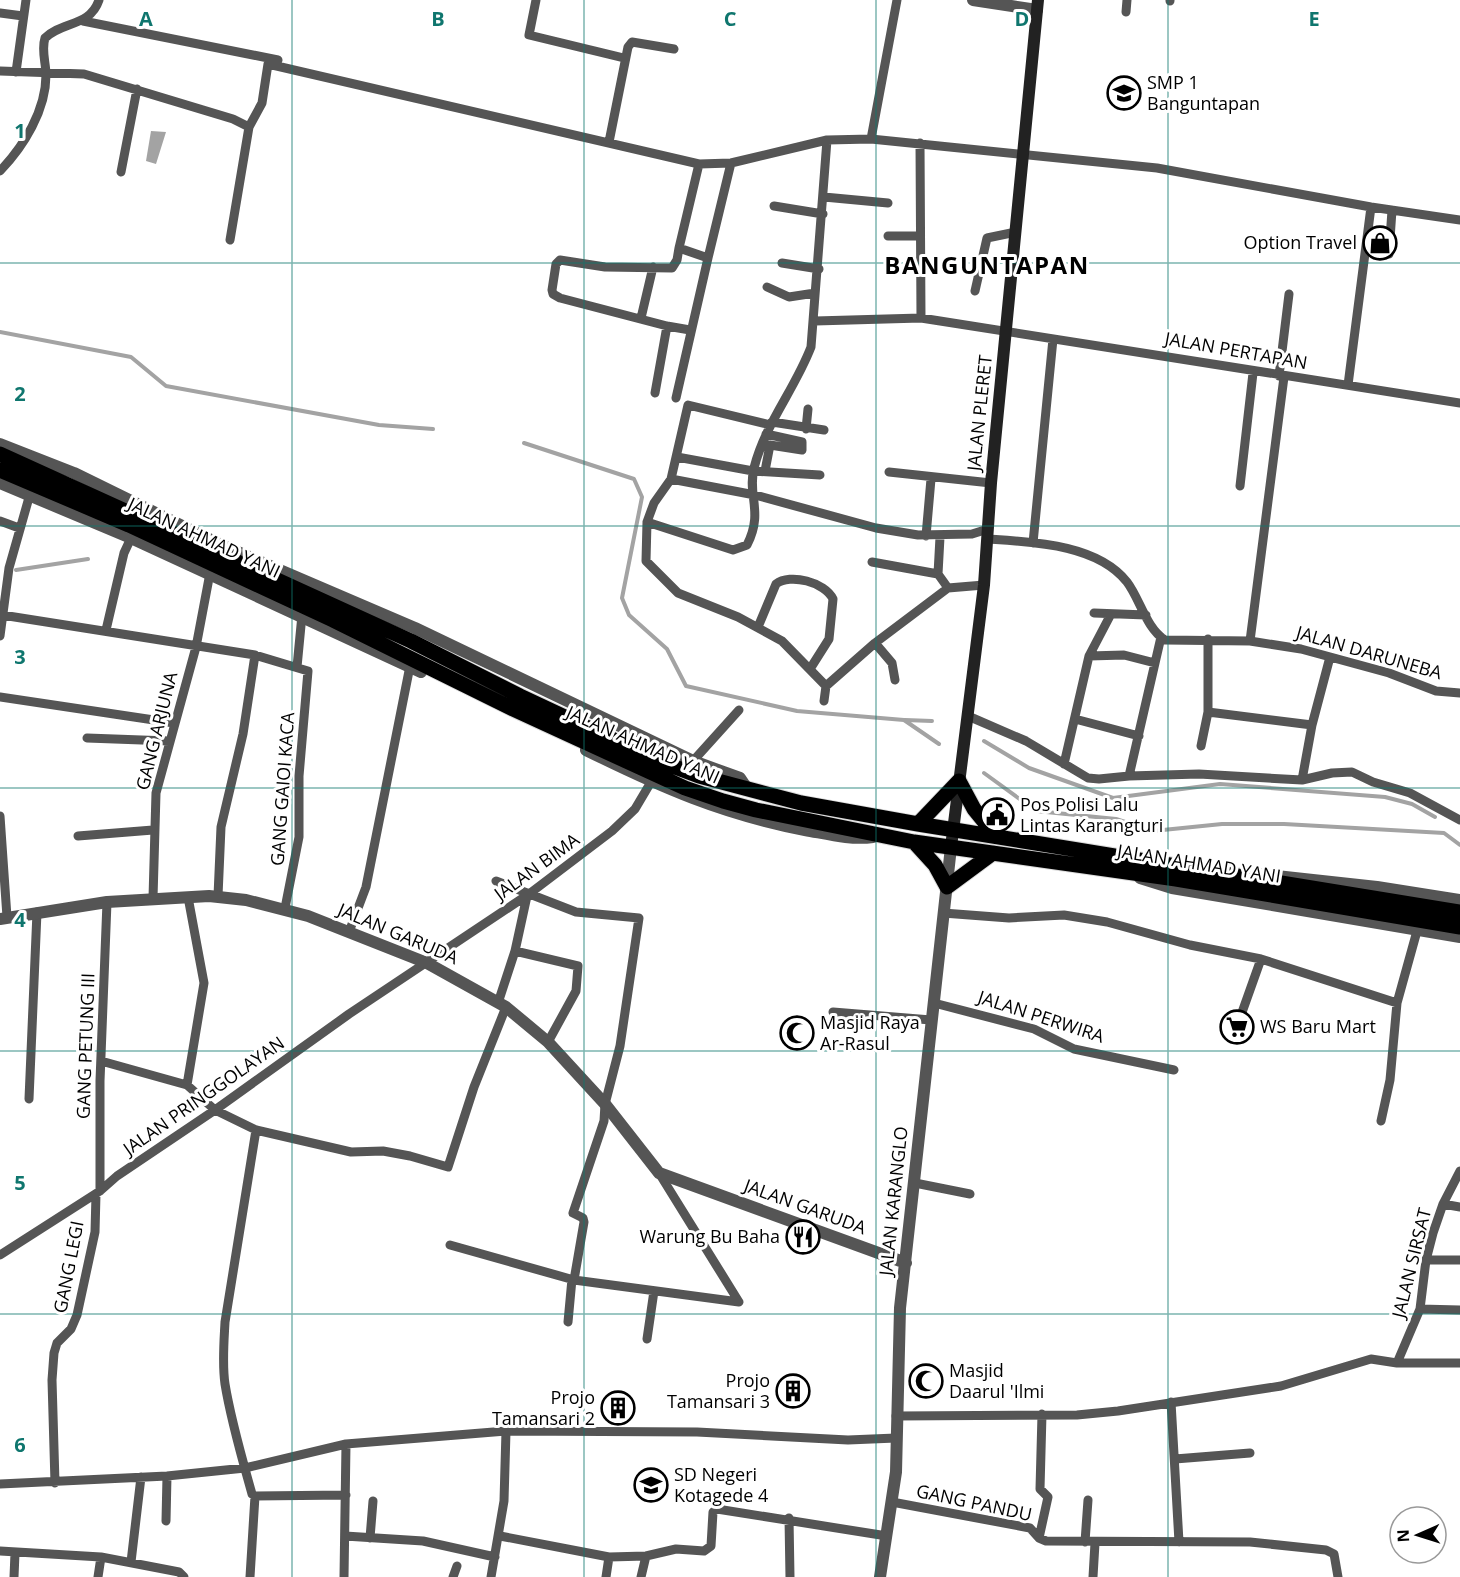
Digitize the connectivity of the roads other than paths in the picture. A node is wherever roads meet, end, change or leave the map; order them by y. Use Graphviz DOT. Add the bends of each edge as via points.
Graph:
graph roads {
  1 [pos="26,0"];
  2 [pos="99,0"];
  3 [pos="536,0"];
  4 [pos="897,0"];
  5 [pos="973,0"];
  6 [pos="1127,0"];
  7 [pos="1038,5"];
  8 [pos="1126,12"];
  9 [pos="0,13"];
  10 [pos="23,16"];
  11 [pos="83,21"];
  12 [pos="674,49"];
  13 [pos="624,58"];
  14 [pos="0,71"];
  15 [pos="16,72"];
  16 [pos="46,74"];
  17 [pos="314,75"];
  18 [pos="137,89"];
  19 [pos="249,127"];
  20 [pos="871,139"];
  21 [pos="827,140"];
  22 [pos="609,142"];
  23 [pos="920,143"];
  24 [pos="1024,154"];
  25 [pos="731,163"];
  26 [pos="699,164"];
  27 [pos="0,171"];
  28 [pos="121,172"];
  29 [pos="824,197"];
  30 [pos="888,203"];
  31 [pos="774,206"];
  32 [pos="1371,207"];
  33 [pos="1392,210"];
  34 [pos="823,214"];
  35 [pos="1460,220"];
  36 [pos="1016,232"];
  37 [pos="888,236"];
  38 [pos="920,236"];
  39 [pos="230,240"];
  40 [pos="679,248"];
  41 [pos="1389,254"];
  42 [pos="708,258"];
  43 [pos="782,263"];
  44 [pos="653,267"];
  45 [pos="819,268"];
  46 [pos="767,287"];
  47 [pos="975,291"];
  48 [pos="815,293"];
  49 [pos="1289,294"];
  50 [pos="641,318"];
  51 [pos="921,318"];
  52 [pos="815,321"];
  53 [pos="667,326"];
  54 [pos="690,330"];
  55 [pos="1006,334"];
  56 [pos="1053,339"];
  57 [pos="1253,373"];
  58 [pos="1281,377"];
  59 [pos="1348,385"];
  60 [pos="655,393"];
  61 [pos="676,398"];
  62 [pos="1460,403"];
  63 [pos="808,409"];
  64 [pos="769,427"];
  65 [pos="806,429"];
  66 [pos="824,430"];
  67 [pos="0,444"];
  68 [pos="0,454"];
  69 [pos="677,457"];
  70 [pos="0,470"];
  71 [pos="753,471"];
  72 [pos="765,471"];
  73 [pos="889,472"];
  74 [pos="820,475"];
  75 [pos="670,479"];
  76 [pos="931,479"];
  77 [pos="0,483"];
  78 [pos="991,483"];
  79 [pos="1240,486"];
  80 [pos="30,494"];
  81 [pos="755,495"];
  82 [pos="0,521"];
  83 [pos="647,522"];
  84 [pos="19,528"];
  85 [pos="988,534"];
  86 [pos="926,536"];
  87 [pos="940,537"];
  88 [pos="131,538"];
  89 [pos="1033,543"];
  90 [pos="872,562"];
  91 [pos="210,573"];
  92 [pos="938,574"];
  93 [pos="984,585"];
  94 [pos="948,588"];
  95 [pos="1094,613"];
  96 [pos="1111,614"];
  97 [pos="2,615"];
  98 [pos="302,615"];
  99 [pos="1146,615"];
  100 [pos="331,624"];
  101 [pos="758,627"];
  102 [pos="105,630"];
  103 [pos="0,636"];
  104 [pos="1161,637"];
  105 [pos="1208,639"];
  106 [pos="1250,641"];
  107 [pos="875,643"];
  108 [pos="195,647"];
  109 [pos="255,655"];
  110 [pos="1089,656"];
  111 [pos="1330,657"];
  112 [pos="1155,663"];
  113 [pos="410,666"];
  114 [pos="297,667"];
  115 [pos="810,669"];
  116 [pos="895,680"];
  117 [pos="826,686"];
  118 [pos="1460,693"];
  119 [pos="0,697"];
  120 [pos="824,701"];
  121 [pos="516,702"];
  122 [pos="740,710"];
  123 [pos="1208,712"];
  124 [pos="968,716"];
  125 [pos="1075,719"];
  126 [pos="174,723"];
  127 [pos="1312,725"];
  128 [pos="1139,736"];
  129 [pos="87,738"];
  130 [pos="169,741"];
  131 [pos="1201,746"];
  132 [pos="693,761"];
  133 [pos="1064,764"];
  134 [pos="1129,776"];
  135 [pos="1302,780"];
  136 [pos="960,781"];
  137 [pos="651,782"];
  138 [pos="748,790"];
  139 [pos="0,816"];
  140 [pos="1460,820"];
  141 [pos="918,824"];
  142 [pos="954,829"];
  143 [pos="153,830"];
  144 [pos="78,836"];
  145 [pos="884,836"];
  146 [pos="996,836"];
  147 [pos="914,842"];
  148 [pos="951,847"];
  149 [pos="993,853"];
  150 [pos="1128,873"];
  151 [pos="1249,876"];
  152 [pos="1229,880"];
  153 [pos="496,881"];
  154 [pos="946,887"];
  155 [pos="528,895"];
  156 [pos="218,896"];
  157 [pos="188,897"];
  158 [pos="153,898"];
  159 [pos="1460,900"];
  160 [pos="107,902"];
  161 [pos="285,908"];
  162 [pos="37,912"];
  163 [pos="1460,912"];
  164 [pos="943,913"];
  165 [pos="4,918"];
  166 [pos="1460,927"];
  167 [pos="1417,931"];
  168 [pos="350,932"];
  169 [pos="1460,937"];
  170 [pos="515,951"];
  171 [pos="1261,959"];
  172 [pos="427,963"];
  173 [pos="934,1003"];
  174 [pos="1397,1003"];
  175 [pos="502,1005"];
  176 [pos="833,1012"];
  177 [pos="1240,1018"];
  178 [pos="931,1020"];
  179 [pos="548,1042"];
  180 [pos="101,1061"];
  181 [pos="1174,1070"];
  182 [pos="187,1085"];
  183 [pos="29,1099"];
  184 [pos="605,1104"];
  185 [pos="215,1110"];
  186 [pos="1381,1121"];
  187 [pos="256,1130"];
  188 [pos="1460,1171"];
  189 [pos="659,1173"];
  190 [pos="915,1183"];
  191 [pos="98,1193"];
  192 [pos="970,1194"];
  193 [pos="1443,1204"];
  194 [pos="1460,1207"];
  195 [pos="450,1245"];
  196 [pos="0,1255"];
  197 [pos="1426,1260"];
  198 [pos="1460,1260"];
  199 [pos="906,1263"];
  200 [pos="573,1279"];
  201 [pos="654,1291"];
  202 [pos="1420,1309"];
  203 [pos="1460,1310"];
  204 [pos="568,1322"];
  205 [pos="647,1339"];
  206 [pos="1396,1363"];
  207 [pos="1460,1363"];
  208 [pos="1171,1402"];
  209 [pos="1042,1414"];
  210 [pos="896,1416"];
  211 [pos="506,1431"];
  212 [pos="896,1438"];
  213 [pos="346,1444"];
  214 [pos="1250,1453"];
  215 [pos="1175,1459"];
  216 [pos="245,1468"];
  217 [pos="167,1476"];
  218 [pos="141,1477"];
  219 [pos="55,1483"];
  220 [pos="0,1484"];
  221 [pos="346,1495"];
  222 [pos="255,1496"];
  223 [pos="1088,1500"];
  224 [pos="373,1501"];
  225 [pos="892,1502"];
  226 [pos="789,1518"];
  227 [pos="166,1521"];
  228 [pos="345,1536"];
  229 [pos="500,1536"];
  230 [pos="887,1536"];
  231 [pos="370,1538"];
  232 [pos="1042,1539"];
  233 [pos="1085,1542"];
  234 [pos="1179,1542"];
  235 [pos="1095,1543"];
  236 [pos="0,1551"];
  237 [pos="15,1553"];
  238 [pos="646,1556"];
  239 [pos="101,1557"];
  240 [pos="495,1557"];
  241 [pos="609,1557"];
  242 [pos="131,1562"];
  243 [pos="457,1566"];
  244 [pos="14,1577"];
  245 [pos="98,1577"];
  246 [pos="184,1577"];
  247 [pos="250,1577"];
  248 [pos="344,1577"];
  249 [pos="453,1577"];
  250 [pos="491,1577"];
  251 [pos="606,1577"];
  252 [pos="641,1577"];
  253 [pos="790,1577"];
  254 [pos="880,1577"];
  255 [pos="1093,1577"];
  256 [pos="1338,1577"];
  1 -- 10 [label="street"];
  2 -- 11 [label="street"];
  3 -- 13 [label="street" via="529,35"];
  4 -- 20 [label="street"];
  5 -- 7 [label="street"];
  6 -- 8 [label="street"];
  7 -- 24 [label="main road, JALAN PLERET"];
  9 -- 10 [label="street"];
  10 -- 15 [label="street"];
  11 -- 16 [label="street" via="45,38"];
  11 -- 17 [label="street" via="284,62 311,69"];
  12 -- 13 [label="street" via="632,42"];
  13 -- 22 [label="street"];
  14 -- 15 [label="street"];
  15 -- 16 [label="street"];
  16 -- 18 [label="street" via="84,74"];
  16 -- 27 [label="street" via="35,122"];
  17 -- 19 [label="street" via="268,64 262,104"];
  17 -- 22 [label="street"];
  18 -- 19 [label="street"];
  18 -- 28 [label="street"];
  19 -- 39 [label="street"];
  20 -- 21 [label="street"];
  20 -- 23 [label="street"];
  21 -- 25 [label="street"];
  21 -- 29 [label="street"];
  22 -- 26 [label="street"];
  23 -- 24 [label="street"];
  23 -- 38 [label="street"];
  24 -- 32 [label="street" via="1157,168"];
  24 -- 36 [label="main road, JALAN PLERET"];
  25 -- 26 [label="street"];
  25 -- 42 [label="street"];
  26 -- 40 [label="street"];
  29 -- 30 [label="street"];
  29 -- 34 [label="street"];
  31 -- 34 [label="street"];
  32 -- 33 [label="street"];
  32 -- 59 [label="street"];
  33 -- 35 [label="street"];
  33 -- 41 [label="street"];
  34 -- 45 [label="street"];
  36 -- 47 [label="street" via="987,238"];
  36 -- 55 [label="main road, JALAN PLERET"];
  37 -- 38 [label="street"];
  38 -- 51 [label="street"];
  40 -- 42 [label="street"];
  40 -- 44 [label="street" via="672,268"];
  42 -- 54 [label="street"];
  43 -- 45 [label="street"];
  44 -- 50 [label="street"];
  44 -- 50 [label="street" via="605,267 565,260 556,264 552,290 555,296"];
  45 -- 48 [label="street"];
  46 -- 48 [label="street" via="789,297"];
  48 -- 52 [label="street"];
  49 -- 58 [label="street"];
  50 -- 53 [label="street"];
  51 -- 52 [label="street, JALAN PERTAPAN"];
  51 -- 55 [label="street, JALAN PERTAPAN"];
  52 -- 64 [label="street" via="807,358"];
  53 -- 54 [label="street"];
  53 -- 60 [label="street"];
  54 -- 61 [label="street"];
  55 -- 56 [label="street, JALAN PERTAPAN"];
  55 -- 78 [label="main road, JALAN PLERET"];
  56 -- 57 [label="street, JALAN PERTAPAN"];
  56 -- 89 [label="street"];
  57 -- 58 [label="street, JALAN PERTAPAN"];
  57 -- 79 [label="street"];
  58 -- 59 [label="street, JALAN PERTAPAN"];
  58 -- 106 [label="street"];
  59 -- 62 [label="street, JALAN PERTAPAN"];
  63 -- 65 [label="street"];
  64 -- 65 [label="street"];
  64 -- 69 [label="street" via="688,405"];
  64 -- 71 [label="street"];
  64 -- 72 [label="street" via="802,442 803,446 802,450 770,445"];
  65 -- 66 [label="street"];
  67 -- 132 [label="street" via="74,473 219,544 415,628"];
  68 -- 121 [label="highway, JALAN AHMAD YANI" via="400,636"];
  69 -- 71 [label="street"];
  69 -- 75 [label="street"];
  70 -- 100 [label="highway, JALAN AHMAD YANI" via="129,525"];
  71 -- 72 [label="street"];
  71 -- 81 [label="street"];
  72 -- 74 [label="street"];
  73 -- 76 [label="street"];
  75 -- 81 [label="street"];
  75 -- 83 [label="street"];
  76 -- 78 [label="street"];
  76 -- 86 [label="street"];
  77 -- 80 [label="street"];
  78 -- 85 [label="main road, JALAN PLERET"];
  80 -- 84 [label="street"];
  80 -- 88 [label="street"];
  81 -- 83 [label="street" via="752,534 747,545 736,549"];
  81 -- 86 [label="street" via="876,528"];
  82 -- 84 [label="street"];
  83 -- 101 [label="street" via="645,561 667,585"];
  84 -- 97 [label="street"];
  85 -- 87 [label="street"];
  85 -- 89 [label="street"];
  85 -- 93 [label="main road, JALAN PLERET"];
  86 -- 87 [label="street"];
  87 -- 92 [label="street"];
  88 -- 91 [label="street"];
  88 -- 102 [label="street"];
  89 -- 99 [label="street" via="1069,550 1104,563 1127,582"];
  90 -- 92 [label="street"];
  91 -- 98 [label="street"];
  91 -- 108 [label="street, GANG ARJUNA"];
  92 -- 94 [label="street"];
  93 -- 94 [label="street"];
  93 -- 124 [label="main road, JALAN PLERET"];
  94 -- 107 [label="street"];
  95 -- 96 [label="street"];
  96 -- 99 [label="street"];
  96 -- 110 [label="street"];
  97 -- 102 [label="street"];
  97 -- 103 [label="street"];
  98 -- 100 [label="street"];
  98 -- 114 [label="street"];
  99 -- 104 [label="street"];
  100 -- 113 [label="street"];
  100 -- 121 [label="highway, JALAN AHMAD YANI"];
  101 -- 115 [label="street" via="782,641"];
  101 -- 115 [label="street" via="776,584 782,580 793,578 827,591 833,599 829,639"];
  102 -- 108 [label="street"];
  104 -- 105 [label="street, JALAN DARUNEBA" via="1173,641"];
  104 -- 112 [label="street"];
  105 -- 106 [label="street, JALAN DARUNEBA"];
  105 -- 123 [label="street"];
  106 -- 111 [label="street, JALAN DARUNEBA"];
  107 -- 116 [label="street" via="894,666"];
  107 -- 117 [label="street"];
  108 -- 109 [label="street"];
  108 -- 126 [label="street, GANG ARJUNA"];
  109 -- 114 [label="street"];
  109 -- 156 [label="street" via="243,734 221,827"];
  110 -- 112 [label="street" via="1117,654"];
  110 -- 125 [label="street"];
  111 -- 118 [label="street, JALAN DARUNEBA" via="1436,691"];
  111 -- 127 [label="street"];
  112 -- 128 [label="street"];
  113 -- 137 [label="street"];
  113 -- 168 [label="street" via="366,887"];
  114 -- 161 [label="street, GANG GAIOI KACA" via="308,672 299,776 299,837"];
  115 -- 117 [label="street"];
  117 -- 120 [label="street"];
  119 -- 126 [label="street"];
  121 -- 138 [label="highway, JALAN AHMAD YANI" via="659,761"];
  121 -- 145 [label="highway, JALAN AHMAD YANI" via="685,788 756,810"];
  122 -- 132 [label="street"];
  123 -- 127 [label="street"];
  123 -- 131 [label="street"];
  124 -- 133 [label="street" via="1026,741"];
  124 -- 136 [label="main road, JALAN PLERET"];
  125 -- 128 [label="street"];
  125 -- 133 [label="street"];
  126 -- 130 [label="street, GANG ARJUNA"];
  127 -- 135 [label="street"];
  128 -- 134 [label="street"];
  129 -- 130 [label="street"];
  130 -- 143 [label="street, GANG ARJUNA" via="156,793"];
  132 -- 138 [label="street" via="740,778"];
  133 -- 134 [label="street" via="1088,778"];
  134 -- 135 [label="street" via="1199,774"];
  135 -- 140 [label="street" via="1352,772 1410,793"];
  136 -- 141 [label="highway"];
  136 -- 142 [label="main road, JALAN PLERET"];
  136 -- 146 [label="highway" via="974,809"];
  137 -- 145 [label="street" via="714,807 785,826 853,839"];
  137 -- 155 [label="street, JALAN BIMA" via="635,809 612,831"];
  138 -- 141 [label="highway, JALAN AHMAD YANI"];
  139 -- 165 [label="street"];
  141 -- 142 [label="highway, JALAN AHMAD YANI"];
  142 -- 146 [label="highway, JALAN AHMAD YANI"];
  142 -- 148 [label="main road, JALAN KARANGLO"];
  143 -- 144 [label="street"];
  143 -- 158 [label="street, GANG ARJUNA"];
  145 -- 147 [label="highway, JALAN AHMAD YANI"];
  146 -- 152 [label="highway, JALAN AHMAD YANI"];
  147 -- 148 [label="highway, JALAN AHMAD YANI"];
  147 -- 154 [label="highway" via="935,865"];
  148 -- 149 [label="highway, JALAN AHMAD YANI"];
  148 -- 154 [label="street, JALAN KARANGLO"];
  149 -- 150 [label="highway, JALAN AHMAD YANI"];
  149 -- 154 [label="highway"];
  150 -- 152 [label="highway, JALAN AHMAD YANI"];
  150 -- 167 [label="street" via="1172,888"];
  151 -- 152 [label="highway, JALAN AHMAD YANI"];
  151 -- 159 [label="street" via="1281,875"];
  151 -- 163 [label="highway, JALAN AHMAD YANI"];
  152 -- 166 [label="highway, JALAN AHMAD YANI"];
  153 -- 155 [label="street"];
  154 -- 164 [label="street, JALAN KARANGLO"];
  155 -- 170 [label="street"];
  155 -- 172 [label="street, JALAN BIMA"];
  155 -- 184 [label="street" via="586,914 639,918 620,1046"];
  156 -- 157 [label="street, JALAN GARUDA"];
  156 -- 161 [label="street, JALAN GARUDA"];
  157 -- 158 [label="street, JALAN GARUDA"];
  157 -- 182 [label="street" via="204,983"];
  158 -- 160 [label="street, JALAN GARUDA"];
  160 -- 162 [label="street, JALAN GARUDA"];
  160 -- 180 [label="street, GANG PETUNG III"];
  161 -- 168 [label="street, JALAN GARUDA"];
  162 -- 165 [label="street, JALAN GARUDA"];
  162 -- 183 [label="street"];
  164 -- 171 [label="street" via="1009,918 1064,915"];
  164 -- 173 [label="street, JALAN KARANGLO"];
  167 -- 169 [label="street"];
  167 -- 174 [label="street"];
  168 -- 172 [label="street, JALAN GARUDA"];
  170 -- 175 [label="street"];
  170 -- 179 [label="street" via="578,966 576,991"];
  171 -- 174 [label="street"];
  171 -- 177 [label="street"];
  172 -- 175 [label="street, JALAN GARUDA"];
  172 -- 185 [label="street, JALAN PRINGGOLAYAN"];
  173 -- 178 [label="street, JALAN KARANGLO"];
  173 -- 181 [label="street, JALAN PERWIRA" via="1034,1029 1074,1049"];
  174 -- 186 [label="street" via="1390,1080"];
  175 -- 179 [label="street, JALAN GARUDA"];
  175 -- 187 [label="street" via="448,1167 383,1151 351,1152"];
  176 -- 178 [label="street"];
  178 -- 190 [label="street, JALAN KARANGLO"];
  179 -- 184 [label="street, JALAN GARUDA"];
  180 -- 182 [label="street"];
  180 -- 191 [label="street, GANG PETUNG III"];
  182 -- 185 [label="street"];
  184 -- 189 [label="street, JALAN GARUDA"];
  184 -- 200 [label="street" via="604,1121 573,1213 584,1222"];
  185 -- 187 [label="street"];
  185 -- 191 [label="street, JALAN PRINGGOLAYAN"];
  187 -- 216 [label="street" via="225,1322 225,1383"];
  188 -- 193 [label="street, JALAN SIRSAT"];
  189 -- 199 [label="street, JALAN GARUDA"];
  189 -- 201 [label="street" via="739,1302"];
  190 -- 192 [label="street"];
  190 -- 199 [label="street, JALAN KARANGLO"];
  191 -- 196 [label="street, JALAN PRINGGOLAYAN"];
  191 -- 219 [label="street, GANG LEGI" via="95,1232 77,1315 54,1353"];
  193 -- 194 [label="street"];
  193 -- 197 [label="street, JALAN SIRSAT"];
  195 -- 200 [label="street"];
  197 -- 198 [label="street"];
  197 -- 202 [label="street, JALAN SIRSAT"];
  199 -- 210 [label="street, JALAN KARANGLO" via="900,1308"];
  200 -- 201 [label="street"];
  200 -- 204 [label="street"];
  201 -- 205 [label="street"];
  202 -- 203 [label="street"];
  202 -- 206 [label="street, JALAN SIRSAT"];
  206 -- 207 [label="street"];
  206 -- 208 [label="street" via="1371,1359 1281,1386"];
  208 -- 209 [label="street" via="1107,1412"];
  208 -- 215 [label="street"];
  209 -- 210 [label="street"];
  209 -- 232 [label="street" via="1040,1489 1048,1497"];
  210 -- 212 [label="street, JALAN KARANGLO"];
  211 -- 212 [label="street"];
  211 -- 213 [label="street"];
  211 -- 229 [label="street"];
  212 -- 225 [label="street, JALAN KARANGLO"];
  213 -- 216 [label="street"];
  213 -- 221 [label="street"];
  214 -- 215 [label="street"];
  215 -- 234 [label="street"];
  216 -- 217 [label="street"];
  216 -- 222 [label="street"];
  217 -- 218 [label="street"];
  217 -- 227 [label="street"];
  218 -- 219 [label="street"];
  218 -- 242 [label="street"];
  219 -- 220 [label="street"];
  221 -- 222 [label="street"];
  221 -- 228 [label="street"];
  222 -- 247 [label="street"];
  223 -- 233 [label="street"];
  224 -- 231 [label="street"];
  225 -- 230 [label="street, JALAN KARANGLO"];
  225 -- 232 [label="street, GANG PANDU" via="1030,1528"];
  226 -- 230 [label="street"];
  226 -- 238 [label="street" via="717,1509 713,1512 709,1549"];
  226 -- 253 [label="street"];
  228 -- 231 [label="street"];
  228 -- 248 [label="street"];
  229 -- 240 [label="street"];
  229 -- 241 [label="street"];
  230 -- 254 [label="street, JALAN KARANGLO"];
  231 -- 240 [label="street" via="423,1541"];
  232 -- 233 [label="street"];
  233 -- 235 [label="street"];
  234 -- 235 [label="street"];
  234 -- 256 [label="street" via="1261,1542 1326,1550 1334,1554"];
  235 -- 255 [label="street"];
  236 -- 237 [label="street"];
  237 -- 239 [label="street"];
  237 -- 244 [label="street"];
  238 -- 241 [label="street"];
  238 -- 252 [label="street"];
  239 -- 242 [label="street"];
  239 -- 245 [label="street"];
  240 -- 250 [label="street"];
  241 -- 251 [label="street"];
  242 -- 246 [label="street" via="179,1572"];
  243 -- 249 [label="street"];
}
